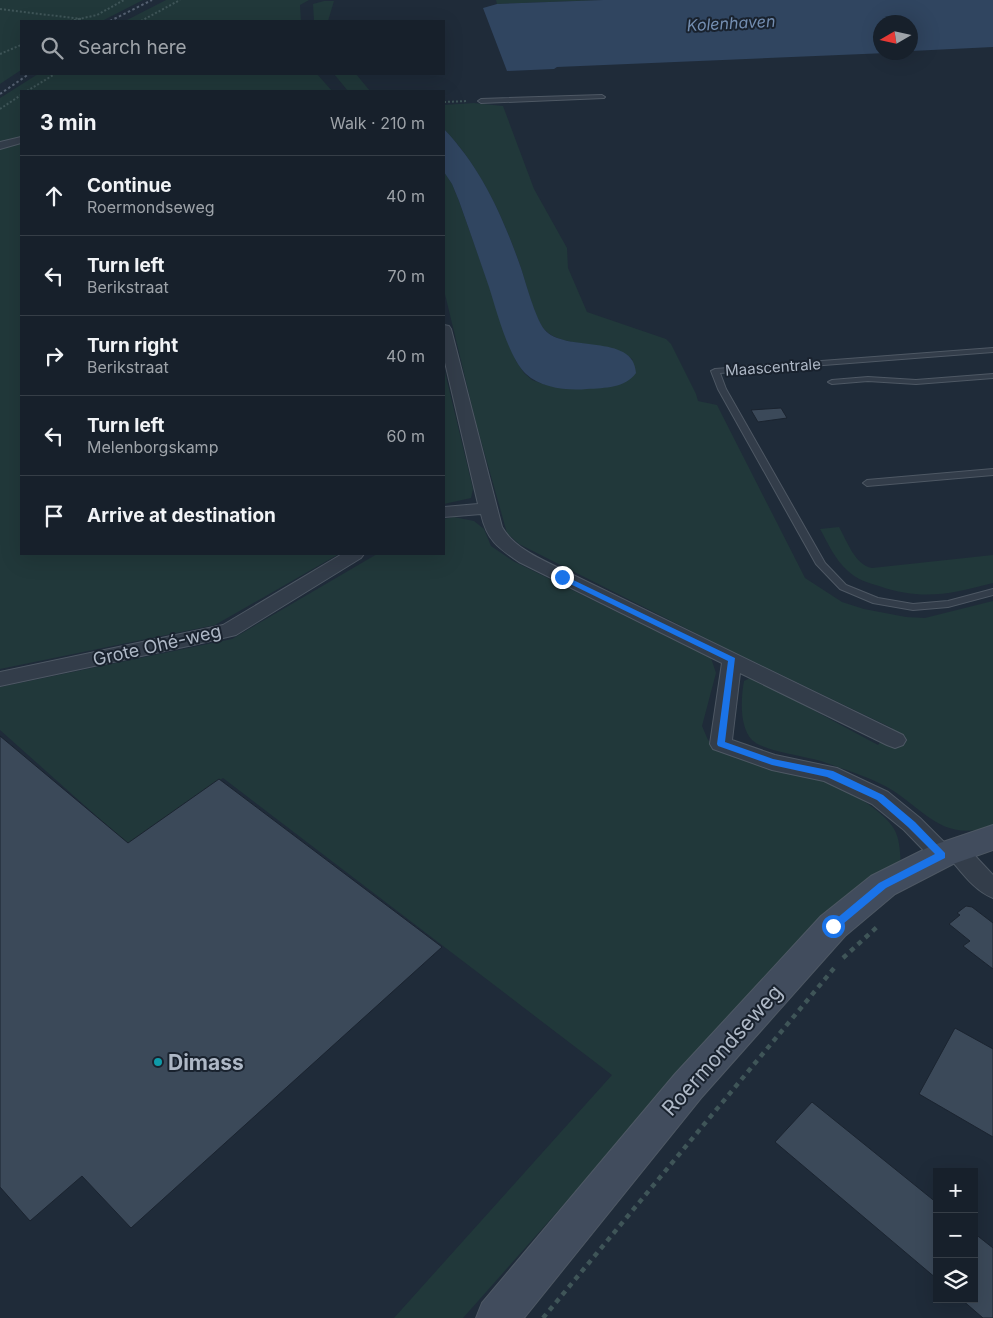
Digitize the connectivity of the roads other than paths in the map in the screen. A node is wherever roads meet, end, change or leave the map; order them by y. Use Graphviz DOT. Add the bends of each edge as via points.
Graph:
graph roads {
  1 [pos="602,97"];
  2 [pos="481,101"];
  3 [pos="20,140"];
  4 [pos="0,146"];
  5 [pos="445,334"];
  6 [pos="993,350"];
  7 [pos="993,376"];
  8 [pos="832,382"];
  9 [pos="993,472"];
  10 [pos="867,483"];
  11 [pos="487,508"];
  12 [pos="445,512"];
  13 [pos="353,555"];
  14 [pos="993,592"];
  15 [pos="732,660"];
  16 [pos="0,679"];
  17 [pos="896,740"];
  18 [pos="993,837"];
  19 [pos="949,853"];
  20 [pos="993,888"];
  21 [pos="497,1318"];
  1 -- 2 [label="lane"];
  3 -- 4 [label="street"];
  5 -- 11 [label="street"];
  6 -- 14 [label="lane, Maascentrale" via="715,371 820,564 843,587 876,602 912,607 948,604"];
  7 -- 8 [label="lane" via="916,382 868,379"];
  9 -- 10 [label="lane"];
  11 -- 12 [label="street"];
  11 -- 15 [label="street" via="500,540 525,558"];
  13 -- 16 [label="street, Grote Ohé-weg" via="229,630"];
  15 -- 17 [label="street"];
  15 -- 19 [label="street" via="721,744 772,762 829,774 880,798"];
  18 -- 19 [label="main road, Roermondseweg"];
  19 -- 20 [label="street"];
  19 -- 21 [label="main road, Roermondseweg" via="883,886 833,926 688,1086"];
}
